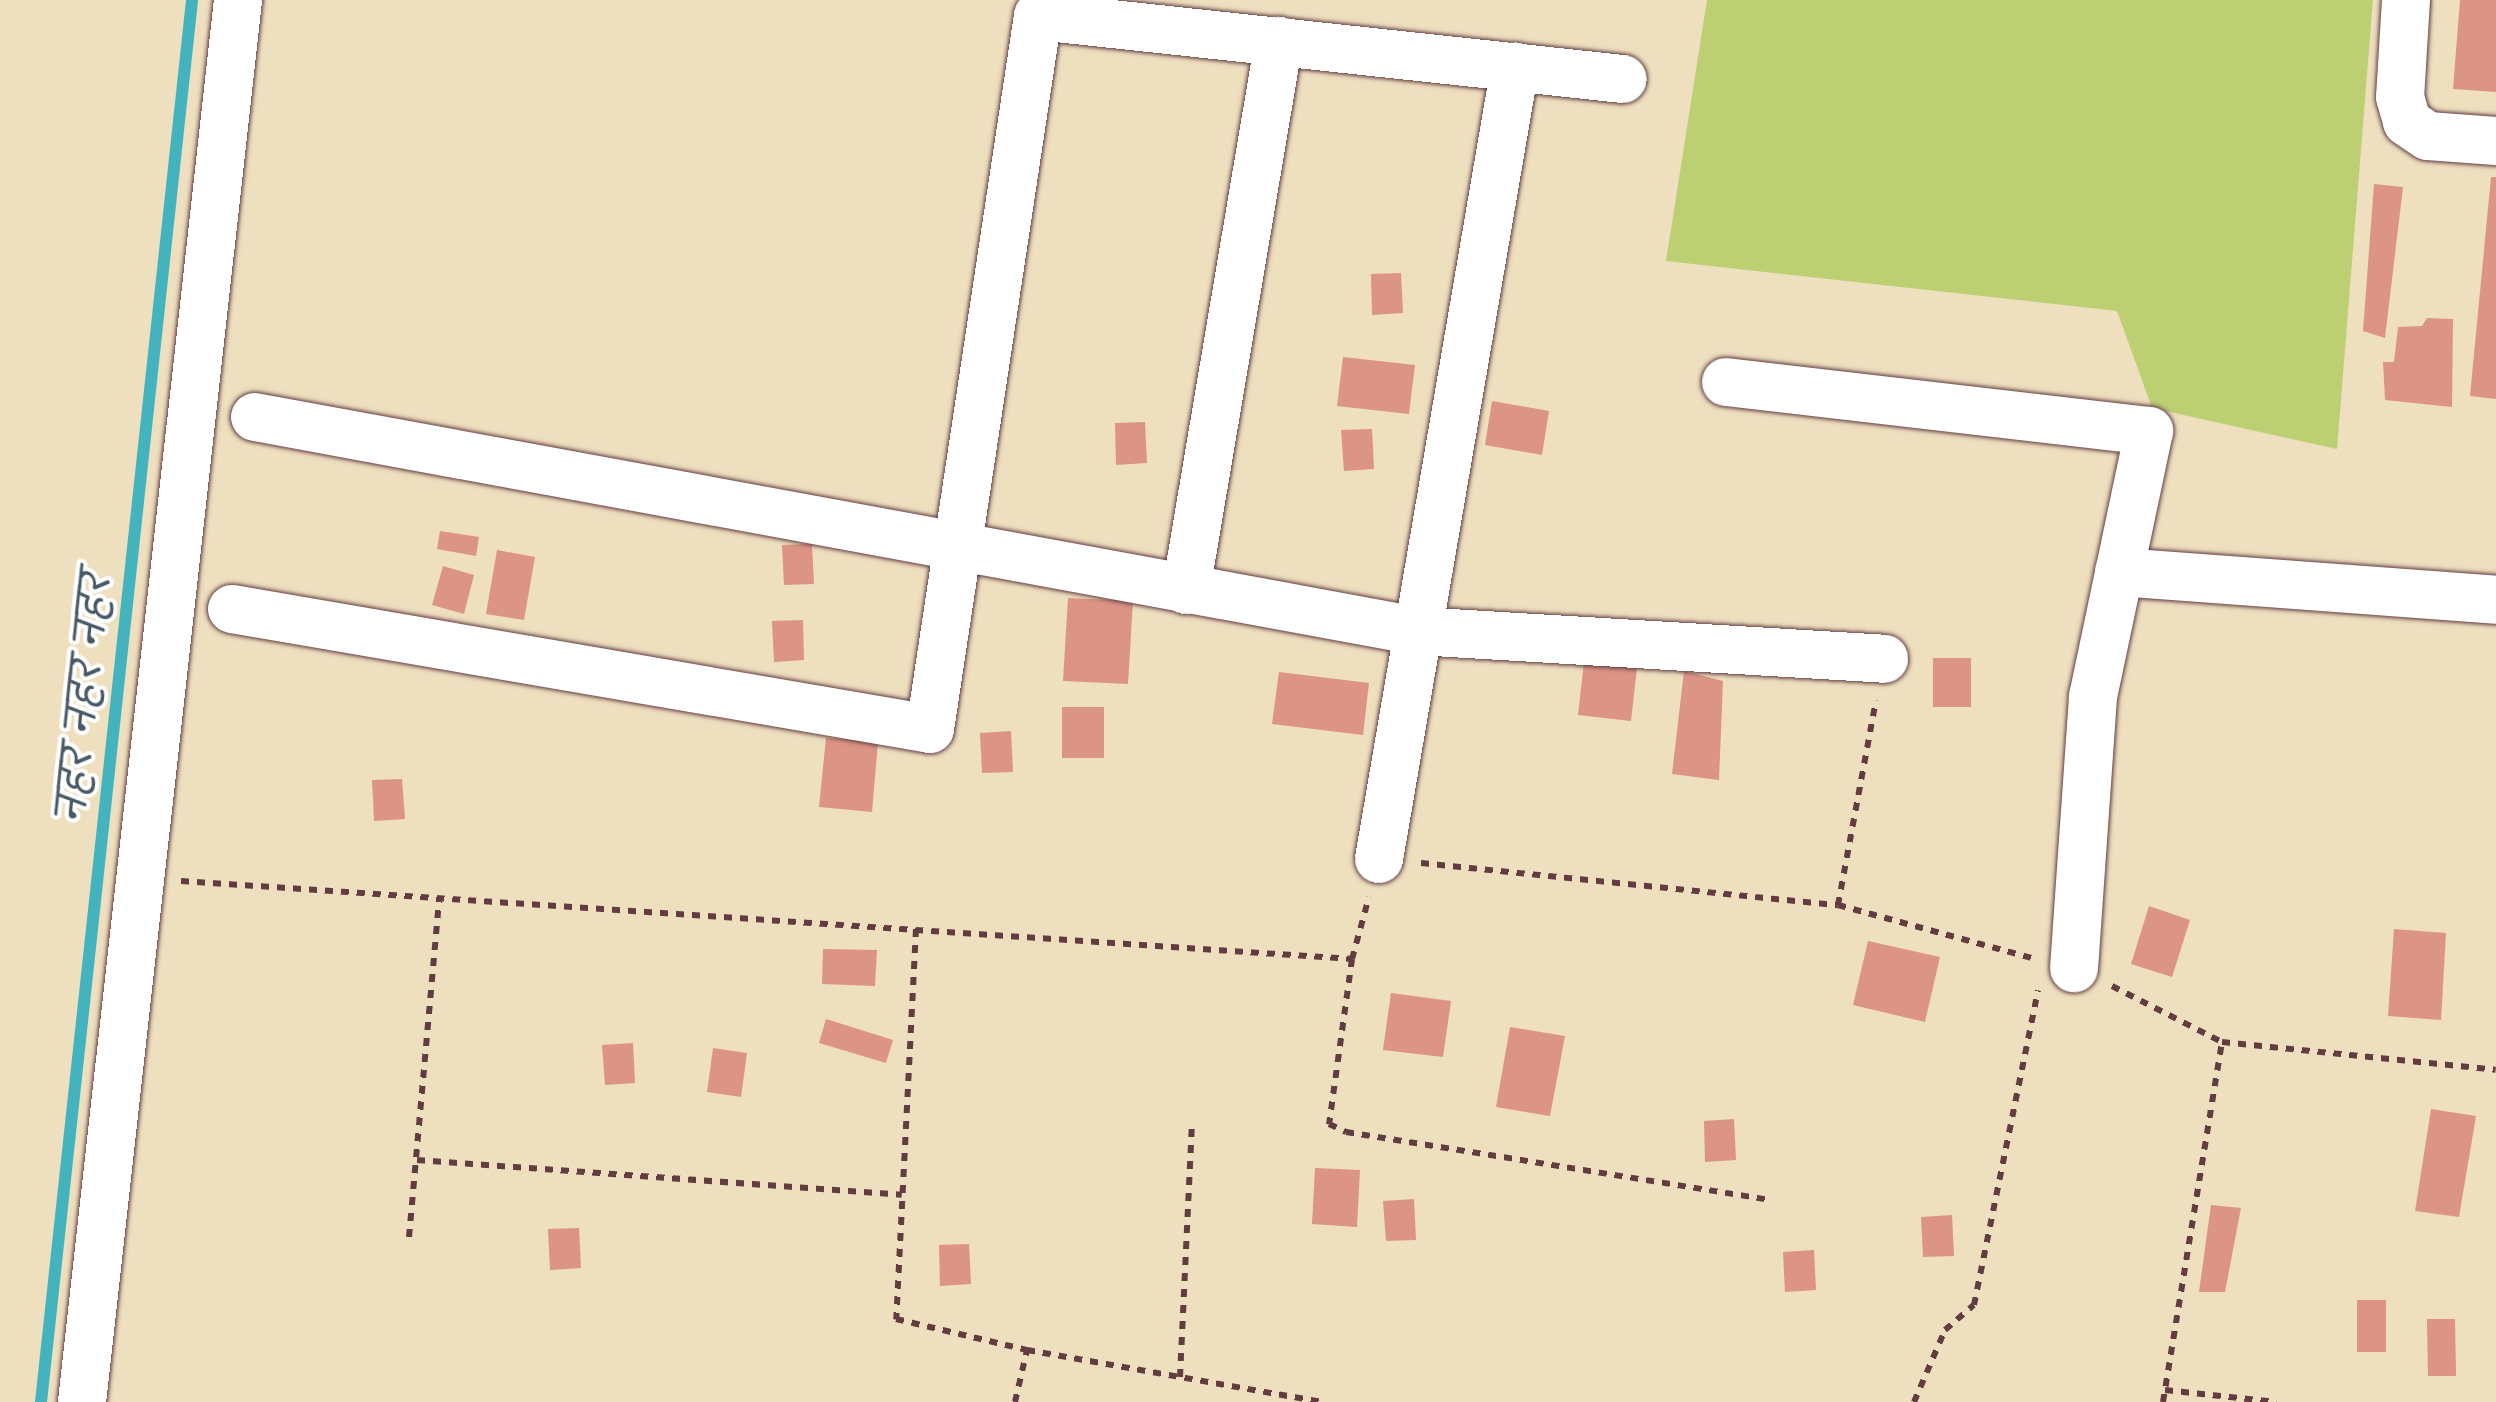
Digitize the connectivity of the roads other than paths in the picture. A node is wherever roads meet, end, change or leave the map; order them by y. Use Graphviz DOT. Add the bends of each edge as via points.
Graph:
graph roads {
  1 [pos="238,0"];
  2 [pos="2406,0"];
  3 [pos="1279,41"];
  4 [pos="1515,67"];
  5 [pos="1623,79"];
  6 [pos="2496,141"];
  7 [pos="1726,382"];
  8 [pos="255,417"];
  9 [pos="958,549"];
  10 [pos="2120,572"];
  11 [pos="1186,590"];
  12 [pos="2496,600"];
  13 [pos="232,608"];
  14 [pos="1416,631"];
  15 [pos="1884,659"];
  16 [pos="1379,858"];
  17 [pos="2059,965"];
  18 [pos="82,1402"];
  1 -- 18 [label="street"];
  2 -- 6 [label="street" via="2400,97 2407,122 2428,136"];
  3 -- 4 [label="street"];
  3 -- 9 [label="street" via="1038,16"];
  3 -- 11 [label="street"];
  4 -- 5 [label="street"];
  4 -- 14 [label="street"];
  7 -- 10 [label="street" via="2148,431"];
  8 -- 9 [label="street"];
  9 -- 11 [label="street"];
  9 -- 13 [label="street" via="930,728"];
  10 -- 12 [label="street"];
  10 -- 17 [label="street" via="2093,697"];
  11 -- 14 [label="street"];
  14 -- 15 [label="street"];
  14 -- 16 [label="street"];
}
